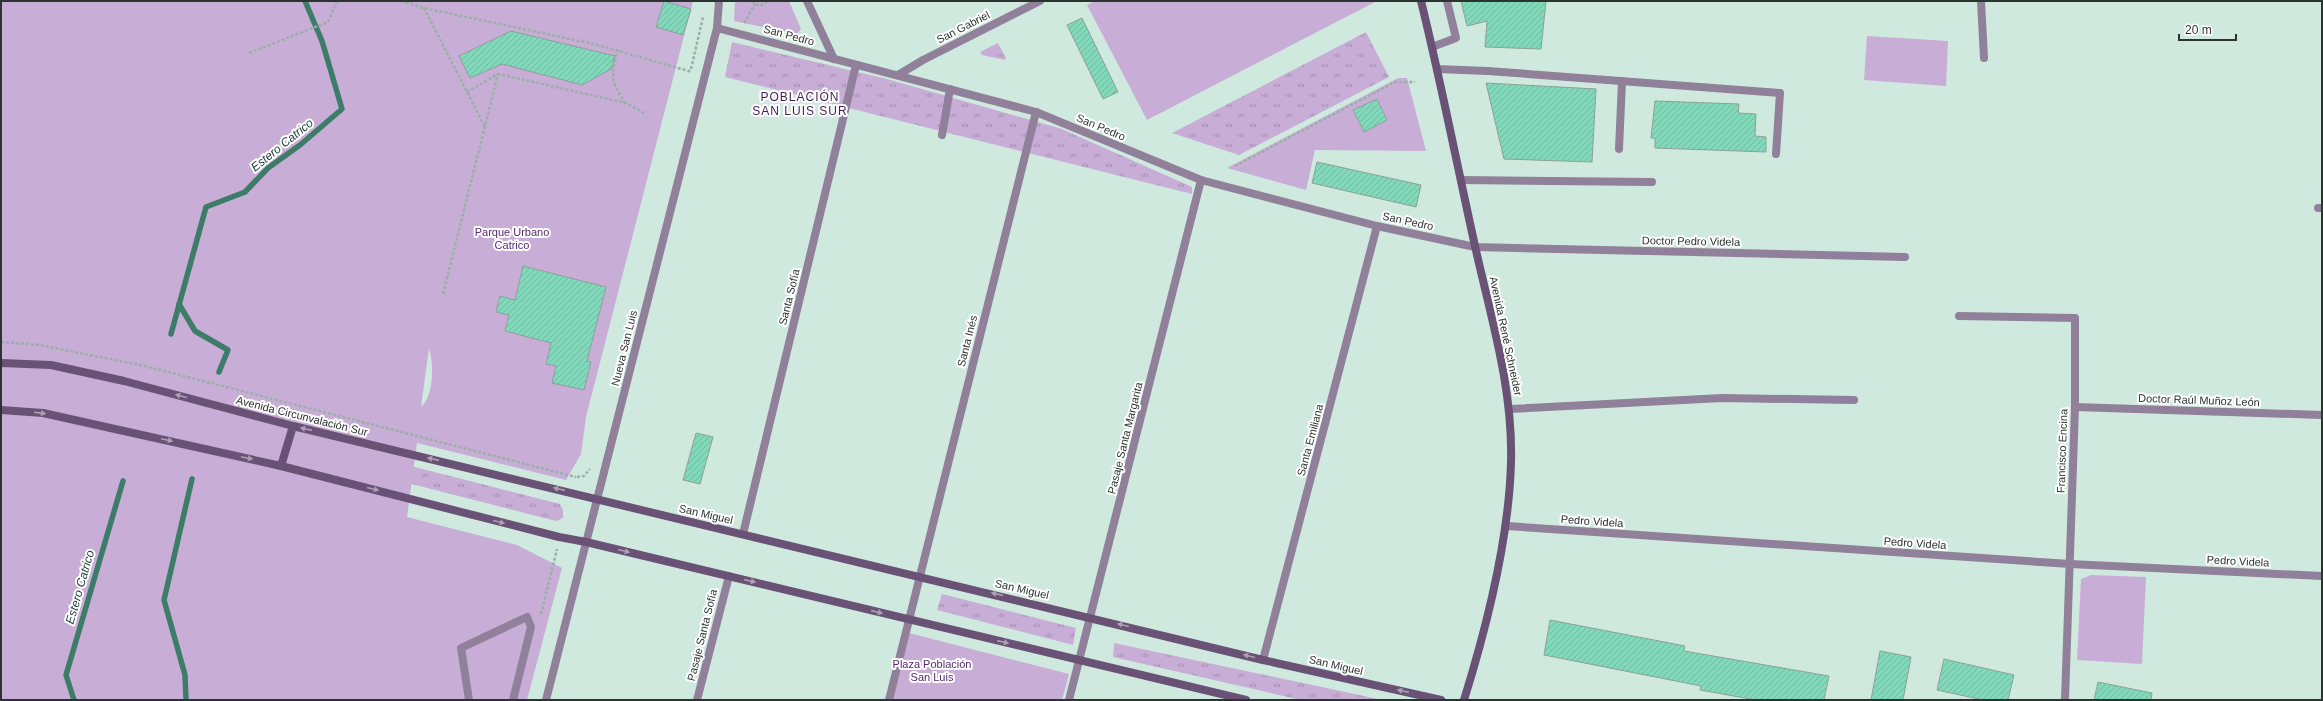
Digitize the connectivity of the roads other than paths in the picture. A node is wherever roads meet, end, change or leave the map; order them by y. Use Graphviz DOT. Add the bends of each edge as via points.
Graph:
graph roads {
  1 [pos="719,1"];
  2 [pos="807,1"];
  3 [pos="1040,1"];
  4 [pos="1422,1"];
  5 [pos="1447,1"];
  6 [pos="1981,1"];
  7 [pos="717,28"];
  8 [pos="1432,47"];
  9 [pos="1984,58"];
  10 [pos="834,59"];
  11 [pos="856,65"];
  12 [pos="1437,69"];
  13 [pos="898,75"];
  14 [pos="1622,81"];
  15 [pos="950,89"];
  16 [pos="1036,112"];
  17 [pos="942,135"];
  18 [pos="1619,149"];
  19 [pos="1776,154"];
  20 [pos="1201,180"];
  21 [pos="1461,180"];
  22 [pos="1652,182"];
  23 [pos="1377,226"];
  24 [pos="1475,247"];
  25 [pos="1905,257"];
  26 [pos="1959,316"];
  27 [pos="1,363"];
  28 [pos="1854,400"];
  29 [pos="2075,407"];
  30 [pos="1510,409"];
  31 [pos="1,410"];
  32 [pos="2322,415"];
  33 [pos="293,426"];
  34 [pos="281,466"];
  35 [pos="597,499"];
  36 [pos="1507,526"];
  37 [pos="743,534"];
  38 [pos="586,542"];
  39 [pos="2070,564"];
  40 [pos="728,576"];
  41 [pos="919,576"];
  42 [pos="2322,576"];
  43 [pos="1091,617"];
  44 [pos="908,619"];
  45 [pos="1079,660"];
  46 [pos="1263,660"];
  47 [pos="469,700"];
  48 [pos="513,700"];
  49 [pos="546,700"];
  50 [pos="697,700"];
  51 [pos="889,700"];
  52 [pos="1069,700"];
  53 [pos="1246,700"];
  54 [pos="1441,700"];
  55 [pos="1464,700"];
  56 [pos="2065,700"];
  1 -- 7 [label="street, Nueva San Luis"];
  2 -- 10 [label="street"];
  3 -- 13 [label="street, San Gabriel"];
  4 -- 8 [label="main road, Avenida René Schneider"];
  5 -- 8 [label="street" via="1456,38"];
  6 -- 9 [label="street"];
  7 -- 10 [label="street, San Pedro"];
  7 -- 35 [label="street, Nueva San Luis"];
  8 -- 12 [label="main road, Avenida René Schneider"];
  10 -- 11 [label="street, San Pedro"];
  11 -- 13 [label="street, San Pedro"];
  11 -- 37 [label="street, Santa Sofía"];
  12 -- 14 [label="street"];
  12 -- 21 [label="main road, Avenida René Schneider"];
  13 -- 15 [label="street, San Pedro"];
  14 -- 18 [label="street"];
  14 -- 19 [label="street" via="1780,93"];
  15 -- 16 [label="street, San Pedro"];
  15 -- 17 [label="street"];
  16 -- 20 [label="street, San Pedro"];
  16 -- 41 [label="street, Santa Inés"];
  20 -- 23 [label="street, San Pedro"];
  20 -- 43 [label="street, Pasaje Santa Margarita"];
  21 -- 22 [label="street"];
  21 -- 24 [label="main road, Avenida René Schneider"];
  23 -- 24 [label="street, San Pedro"];
  23 -- 46 [label="street, Santa Emiliana"];
  24 -- 25 [label="street, Doctor Pedro Videla"];
  24 -- 30 [label="main road, Avenida René Schneider" via="1501,355"];
  26 -- 29 [label="street, Francisco Encina" via="2075,318"];
  33 -- 27 [label="main road, Avenida Circunvalación Sur, one-way" via="51,365"];
  28 -- 30 [label="street" via="1722,398"];
  29 -- 32 [label="street, Doctor Raúl Muñoz León"];
  29 -- 39 [label="street, Francisco Encina"];
  30 -- 36 [label="main road, Avenida René Schneider" via="1511,461"];
  31 -- 34 [label="main road, one-way" via="43,413"];
  33 -- 34 [label="main road"];
  35 -- 33 [label="main road, Avenida Circunvalación Sur, one-way"];
  34 -- 38 [label="main road, one-way"];
  35 -- 37 [label="main road, San Miguel"];
  35 -- 38 [label="street, Nueva San Luis"];
  36 -- 39 [label="street, Pedro Videla"];
  36 -- 55 [label="main road, Avenida René Schneider" via="1476,660"];
  37 -- 41 [label="main road, San Miguel"];
  38 -- 40 [label="main road, one-way"];
  38 -- 49 [label="street, Nueva San Luis"];
  39 -- 42 [label="street, Pedro Videla"];
  39 -- 56 [label="street, Francisco Encina"];
  40 -- 44 [label="main road, one-way"];
  40 -- 50 [label="street, Pasaje Santa Sofía"];
  43 -- 41 [label="main road, San Miguel, one-way"];
  41 -- 44 [label="street, Santa Inés"];
  43 -- 45 [label="street, Pasaje Santa Margarita"];
  46 -- 43 [label="main road, San Miguel, one-way"];
  44 -- 45 [label="main road, one-way"];
  44 -- 51 [label="street, Santa Inés"];
  45 -- 52 [label="street, Pasaje Santa Margarita"];
  45 -- 53 [label="main road"];
  54 -- 46 [label="main road, San Miguel, one-way"];
  47 -- 48 [label="street" via="461,648 527,617 531,627"];
}
